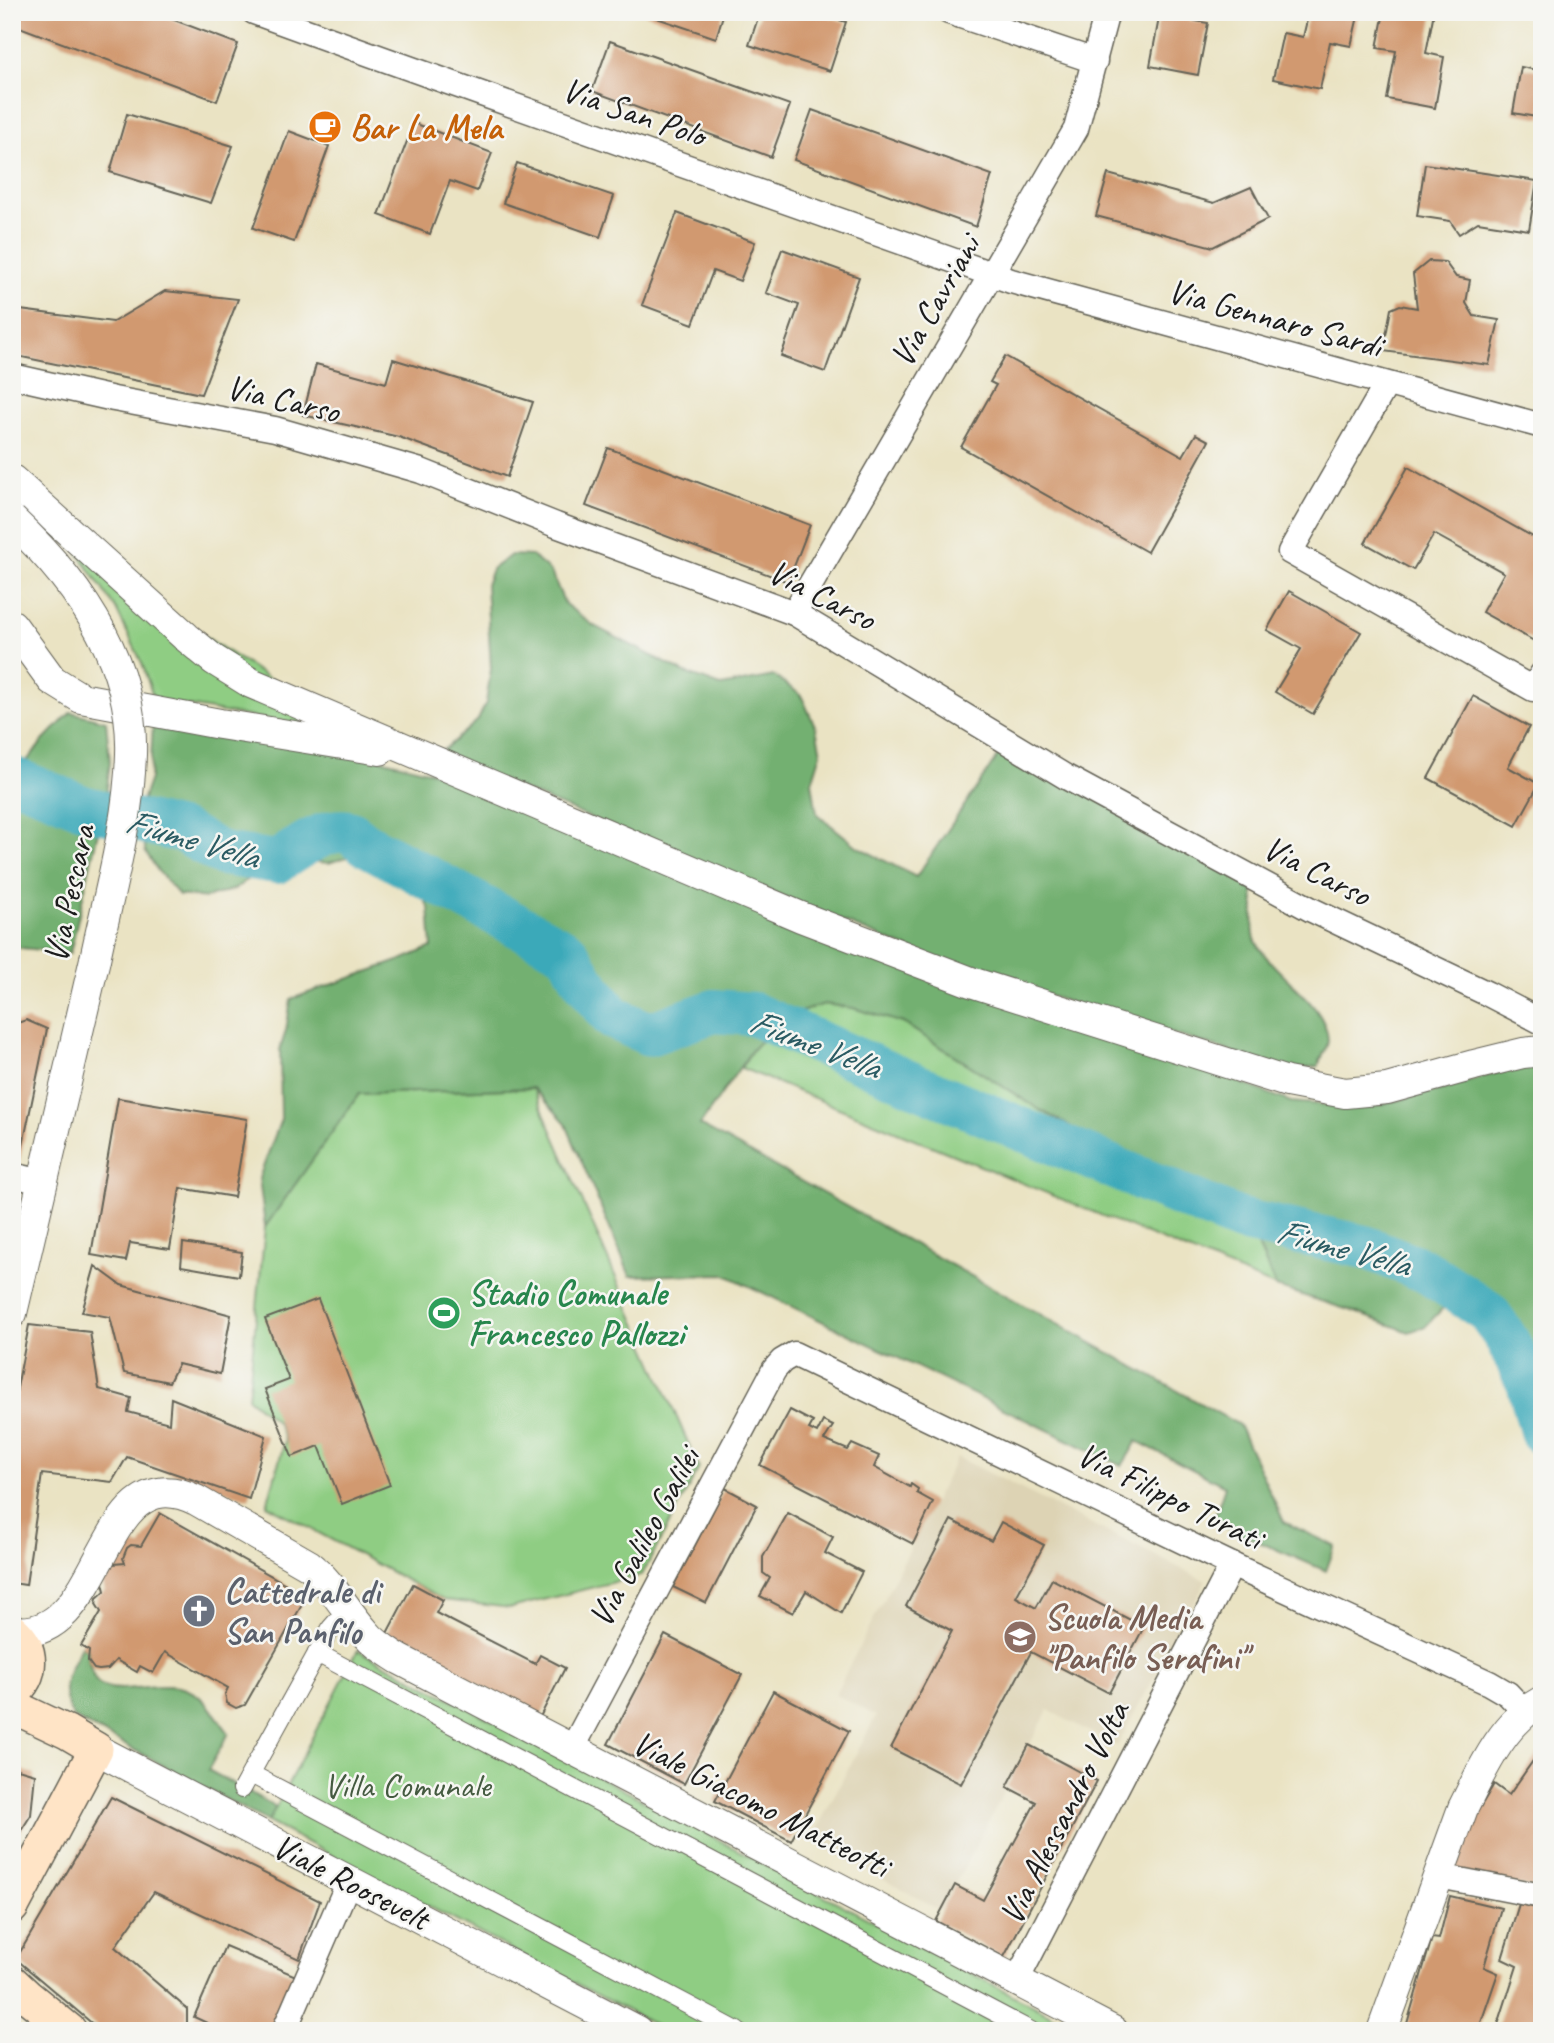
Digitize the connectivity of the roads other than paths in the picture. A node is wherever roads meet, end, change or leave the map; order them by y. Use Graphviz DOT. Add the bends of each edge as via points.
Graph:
graph roads {
  1 [pos="254,12"];
  2 [pos="949,12"];
  3 [pos="1107,12"];
  4 [pos="1095,61"];
  5 [pos="992,275"];
  6 [pos="12,376"];
  7 [pos="1385,384"];
  8 [pos="1542,426"];
  9 [pos="12,480"];
  10 [pos="12,520"];
  11 [pos="794,613"];
  12 [pos="12,625"];
  13 [pos="1542,674"];
  14 [pos="424,757"];
  15 [pos="1542,1022"];
  16 [pos="1542,1051"];
  17 [pos="12,1175"];
  18 [pos="43,1182"];
  19 [pos="12,1313"];
  20 [pos="782,1361"];
  21 [pos="1232,1565"];
  22 [pos="347,1610"];
  23 [pos="13,1630"];
  24 [pos="317,1653"];
  25 [pos="20,1683"];
  26 [pos="12,1706"];
  27 [pos="1533,1706"];
  28 [pos="67,1732"];
  29 [pos="96,1749"];
  30 [pos="572,1749"];
  31 [pos="1440,1877"];
  32 [pos="349,1881"];
  33 [pos="1542,1896"];
  34 [pos="12,1908"];
  35 [pos="1017,1980"];
  36 [pos="12,1982"];
  37 [pos="602,2023"];
  38 [pos="70,2031"];
  39 [pos="284,2031"];
  40 [pos="636,2031"];
  41 [pos="737,2031"];
  42 [pos="1031,2031"];
  43 [pos="1113,2031"];
  44 [pos="1382,2031"];
  1 -- 5 [label="street, Via San Polo"];
  2 -- 4 [label="street"];
  3 -- 4 [label="street, Via Cavriani"];
  4 -- 5 [label="street, Via Cavriani" via="1076,129"];
  5 -- 7 [label="street, Via Gennaro Sardi"];
  5 -- 11 [label="street, Via Cavriani"];
  6 -- 11 [label="street, Via Carso" via="275,429 421,471"];
  7 -- 8 [label="street, Via Gennaro Sardi"];
  7 -- 13 [label="street" via="1290,552 1533,689"];
  9 -- 14 [label="street" via="214,660 251,683"];
  10 -- 18 [label="street, Via Pescara, bridge" via="74,587 99,628 125,689 131,736 124,816"];
  11 -- 15 [label="street, Via Carso" via="1066,777 1312,910"];
  12 -- 14 [label="street" via="52,680 80,698"];
  14 -- 16 [label="street" via="801,917 947,973 1287,1082 1345,1093 1387,1089"];
  17 -- 18 [label="street"];
  18 -- 19 [label="street, Via Pescara"];
  20 -- 21 [label="street, Via Filippo Turati" via="794,1354 804,1358"];
  20 -- 30 [label="street, Via Galileo Galilei"];
  21 -- 27 [label="street, Via Filippo Turati"];
  21 -- 35 [label="street, Via Alessandro Volta"];
  22 -- 23 [label="street, Viale Giacomo Matteotti" via="323,1578 302,1560 195,1500 167,1490 132,1507 63,1614 41,1629"];
  22 -- 24 [label="street"];
  22 -- 30 [label="street, Viale Giacomo Matteotti" via="374,1642 399,1659"];
  23 -- 25 [label="main road, Viale Roosevelt" via="27,1649"];
  24 -- 41 [label="street" via="247,1781"];
  24 -- 42 [label="street"];
  25 -- 28 [label="main road, Viale Roosevelt"];
  26 -- 28 [label="main road, Viale Roosevelt"];
  27 -- 31 [label="street" via="1496,1747 1479,1775"];
  28 -- 29 [label="main road, Viale Roosevelt"];
  29 -- 32 [label="street, Viale Roosevelt"];
  29 -- 34 [label="main road"];
  30 -- 35 [label="street, Viale Giacomo Matteotti"];
  31 -- 33 [label="street"];
  31 -- 44 [label="street"];
  32 -- 37 [label="street, Viale Roosevelt"];
  32 -- 39 [label="street"];
  35 -- 43 [label="street, Viale Giacomo Matteotti"];
  36 -- 38 [label="main road"];
  37 -- 40 [label="street, Viale Roosevelt"];
}
